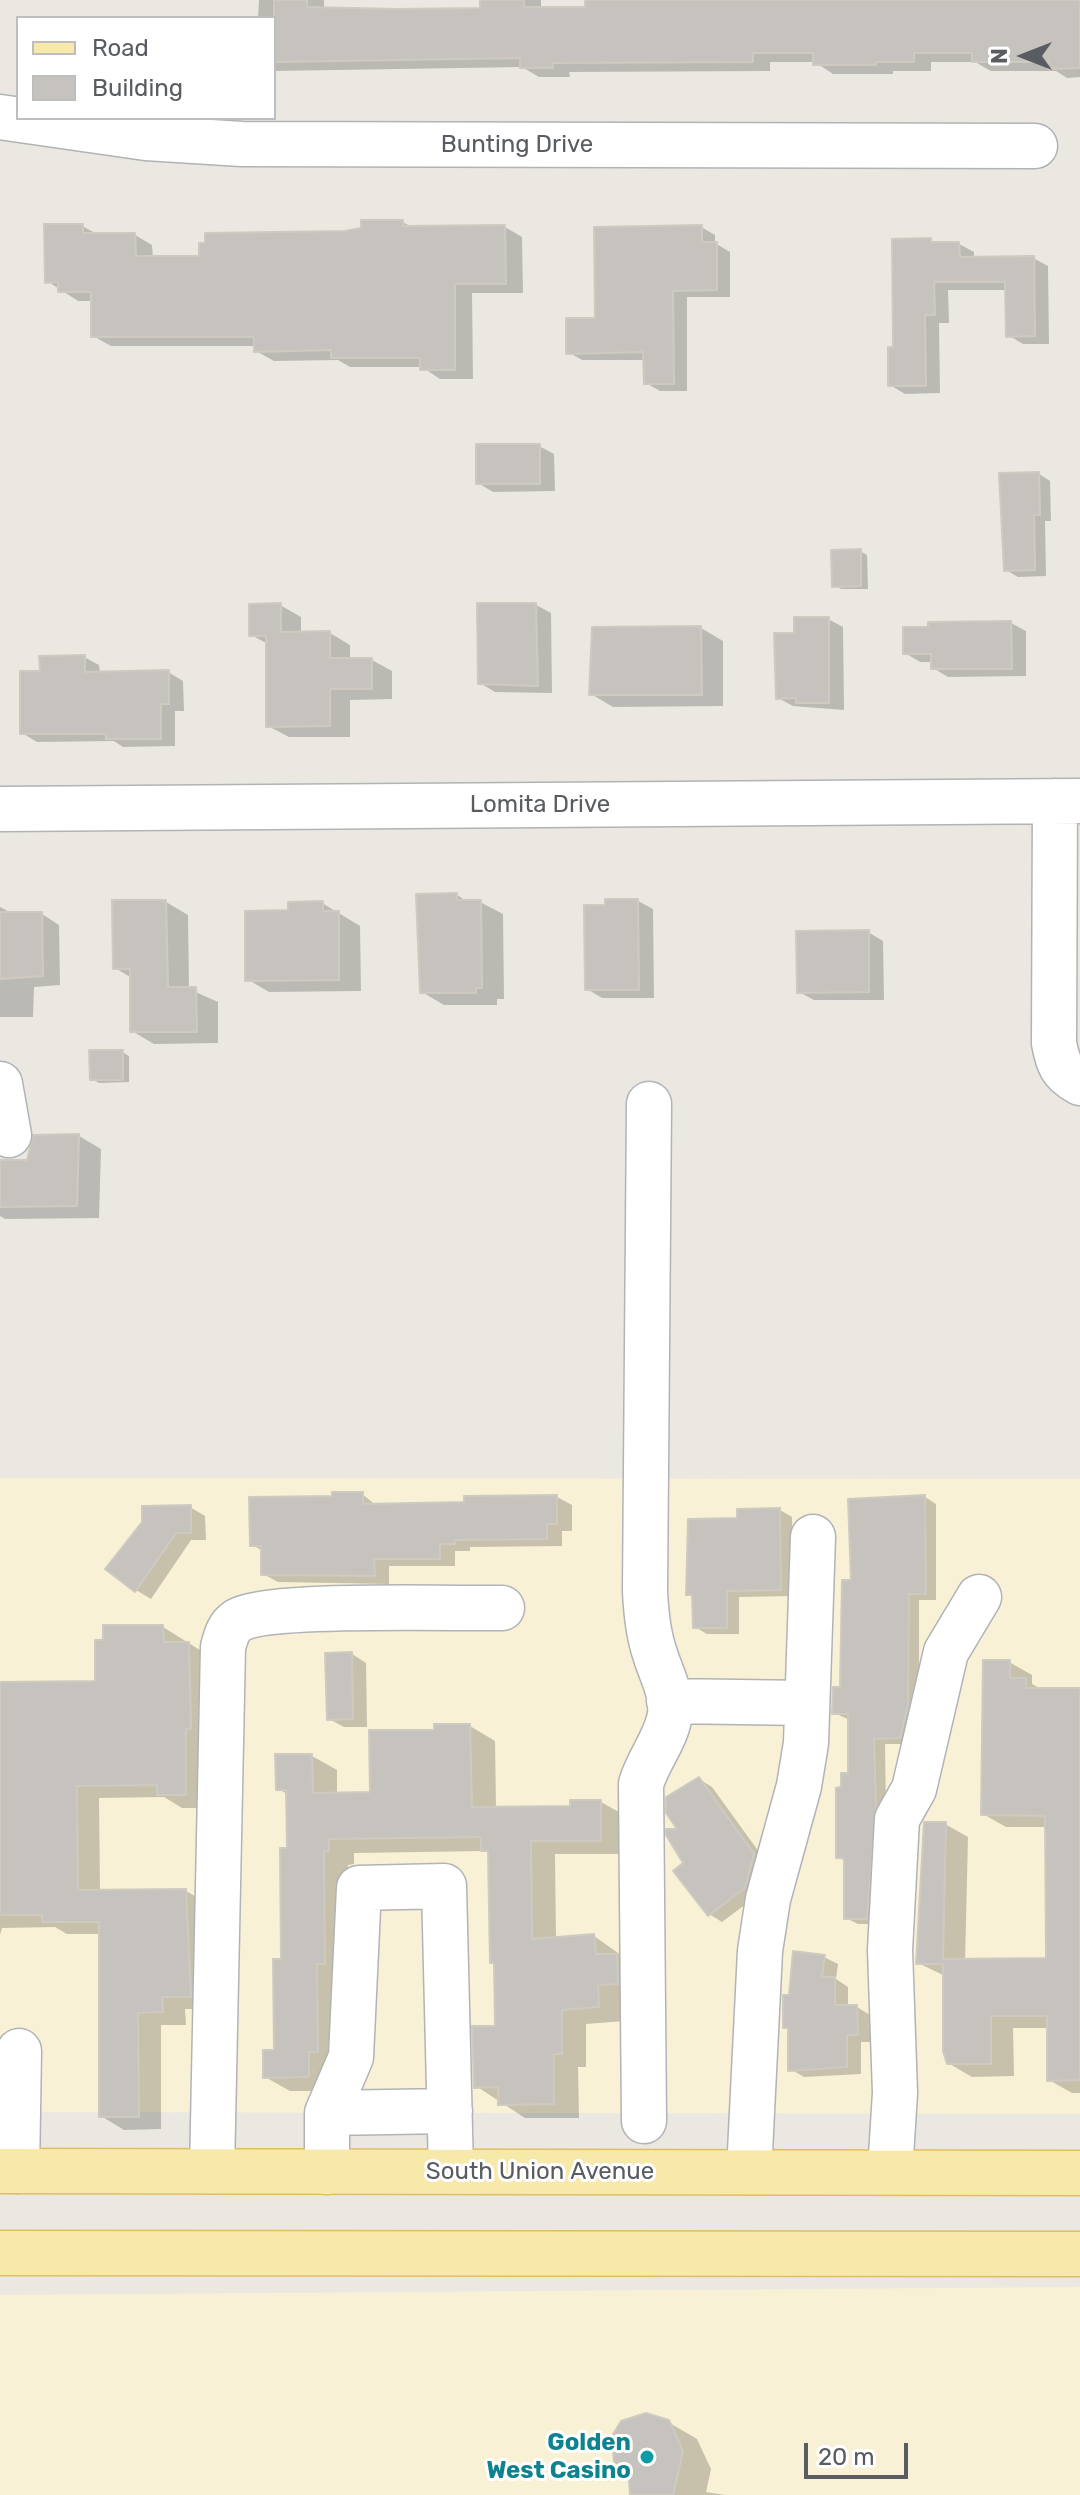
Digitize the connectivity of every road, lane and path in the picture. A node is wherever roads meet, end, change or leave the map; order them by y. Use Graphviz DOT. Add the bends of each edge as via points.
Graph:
graph roads {
  1 [pos="21,120"];
  2 [pos="1035,146"];
  3 [pos="1067,801"];
  4 [pos="0,809"];
  5 [pos="1080,1083"];
  6 [pos="0,1084"];
  7 [pos="649,1104"];
  8 [pos="9,1135"];
  9 [pos="813,1537"];
  10 [pos="979,1597"];
  11 [pos="502,1608"];
  12 [pos="669,1701"];
  13 [pos="807,1703"];
  14 [pos="19,2051"];
  15 [pos="450,2111"];
  16 [pos="327,2113"];
  17 [pos="644,2121"];
  18 [pos="9,2171"];
  19 [pos="212,2171"];
  20 [pos="451,2171"];
  21 [pos="327,2172"];
  22 [pos="749,2172"];
  23 [pos="890,2172"];
  24 [pos="1080,2173"];
  25 [pos="0,2253"];
  26 [pos="1080,2254"];
  1 -- 2 [label="street, Bunting Drive" via="146,138 242,144"];
  3 -- 4 [label="street, Lomita Drive"];
  3 -- 5 [label="street" via="1054,1043 1063,1073"];
  6 -- 8 [label="street"];
  7 -- 12 [label="street" via="645,1591 654,1652"];
  9 -- 13 [label="street"];
  10 -- 23 [label="street" via="946,1652 914,1789 897,1819 890,1950 895,2093"];
  11 -- 19 [label="street" via="275,1611 238,1620 228,1631 223,1647"];
  12 -- 13 [label="street"];
  12 -- 17 [label="street" via="668,1726 641,1784"];
  13 -- 22 [label="street" via="799,1786 768,1899 760,1951"];
  14 -- 18 [label="street"];
  15 -- 16 [label="street"];
  15 -- 16 [label="street" via="444,1886 430,1886 359,1888 351,2057"];
  15 -- 20 [label="street"];
  16 -- 21 [label="street"];
  18 -- 19 [label="main road, South Union Avenue"];
  19 -- 21 [label="main road, South Union Avenue"];
  20 -- 21 [label="main road, South Union Avenue"];
  20 -- 22 [label="main road, South Union Avenue"];
  22 -- 23 [label="main road, South Union Avenue"];
  23 -- 24 [label="main road, South Union Avenue"];
  25 -- 26 [label="main road"];
}
